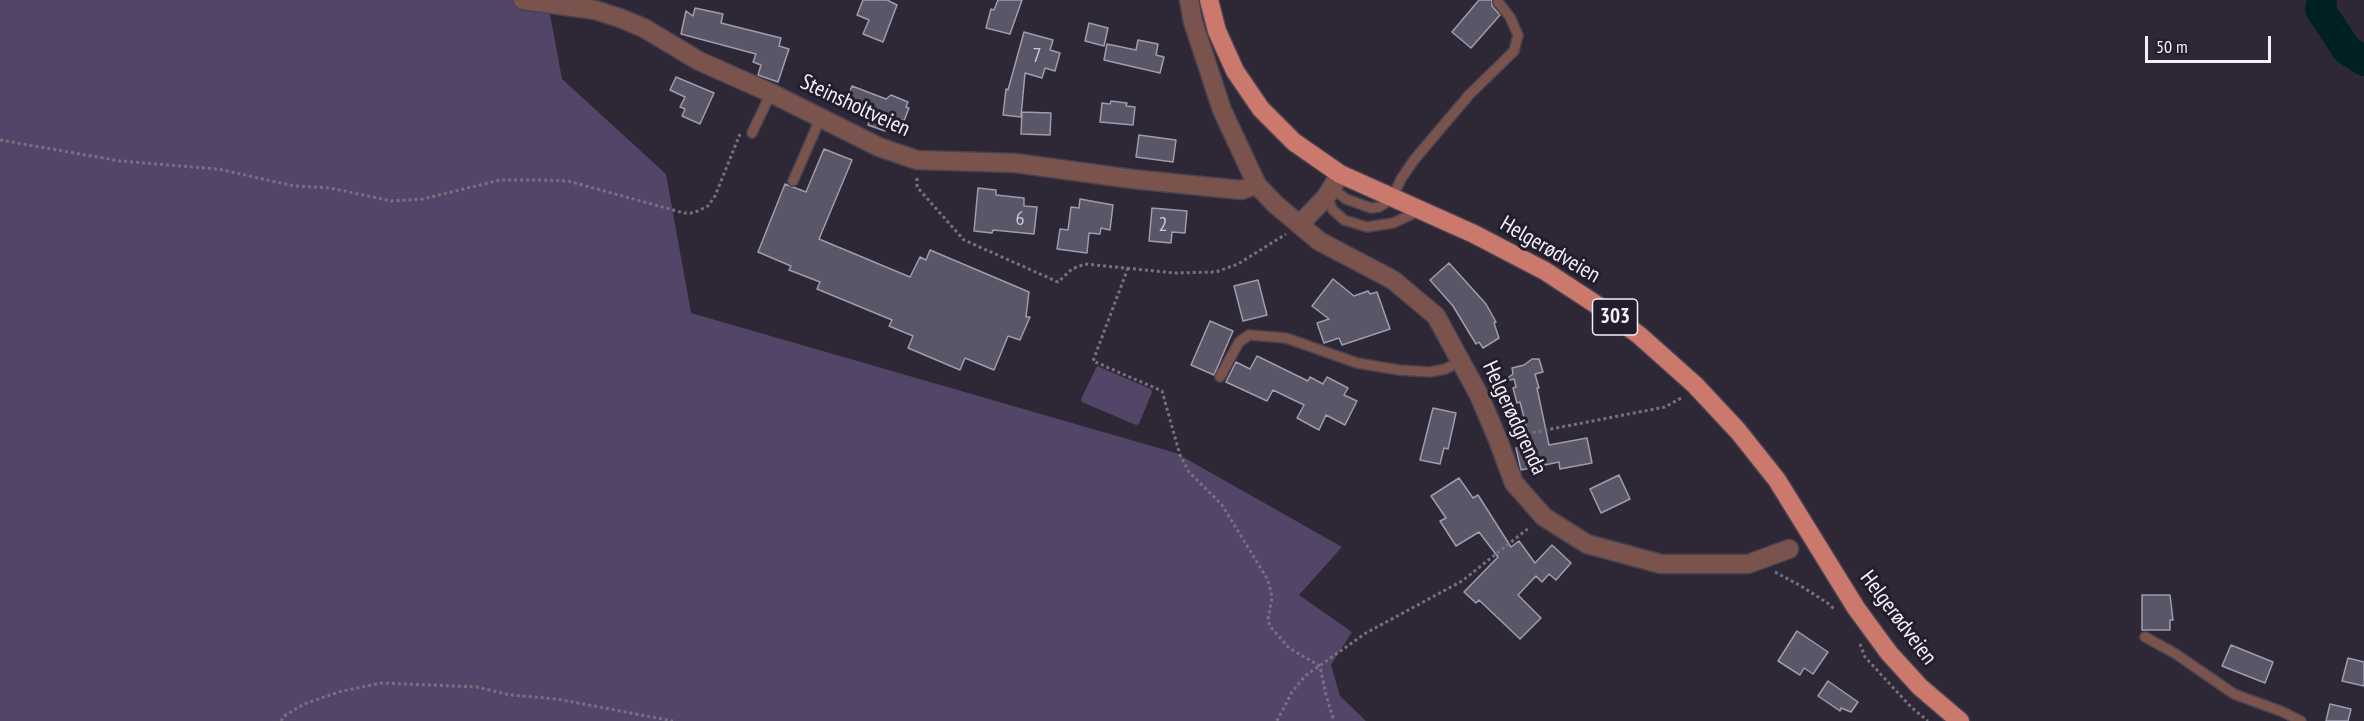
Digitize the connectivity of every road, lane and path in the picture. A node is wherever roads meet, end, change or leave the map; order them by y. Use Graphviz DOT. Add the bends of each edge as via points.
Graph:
graph roads {
  1 [pos="523,0"];
  2 [pos="1190,0"];
  3 [pos="1209,0"];
  4 [pos="1498,2"];
  5 [pos="771,93"];
  6 [pos="821,117"];
  7 [pos="752,133"];
  8 [pos="0,140"];
  9 [pos="917,160"];
  10 [pos="793,181"];
  11 [pos="1257,185"];
  12 [pos="1333,186"];
  13 [pos="1392,199"];
  14 [pos="1419,210"];
  15 [pos="1300,224"];
  16 [pos="1128,268"];
  17 [pos="1462,361"];
  18 [pos="1220,377"];
  19 [pos="1695,384"];
  20 [pos="1498,440"];
  21 [pos="1544,517"];
  22 [pos="1789,549"];
  23 [pos="1748,564"];
  24 [pos="1837,612"];
  25 [pos="1856,636"];
  26 [pos="2145,637"];
  27 [pos="1320,666"];
  28 [pos="281,721"];
  29 [pos="673,721"];
  30 [pos="1277,721"];
  31 [pos="1334,721"];
  32 [pos="1928,721"];
  33 [pos="1960,721"];
  34 [pos="2301,721"];
  1 -- 5 [label="street, Steinsholtveien" via="595,10 620,18 699,61"];
  2 -- 11 [label="street, Helgerødgrenda" via="1193,22 1222,110"];
  3 -- 12 [label="main road, Helgerødveien / 303" via="1227,55 1250,95"];
  4 -- 13 [label="lane" via="1518,35 1514,51 1469,95 1421,152"];
  5 -- 6 [label="street, Steinsholtveien"];
  5 -- 7 [label="lane"];
  6 -- 9 [label="street, Steinsholtveien" via="879,147"];
  6 -- 10 [label="lane"];
  7 -- 8 [label="path" via="741,132 715,196 708,206 693,213 568,181 544,180 500,180 423,199 391,201 330,188 282,184 218,169 120,161"];
  9 -- 11 [label="street, Steinsholtveien" via="1015,163 1241,190"];
  9 -- 16 [label="path" via="916,187 964,240 1058,282 1072,269 1085,264"];
  11 -- 15 [label="street, Helgerødgrenda"];
  12 -- 13 [label="main road, Helgerødveien / 303"];
  12 -- 14 [label="lane" via="1334,210 1344,220 1367,227 1393,223"];
  12 -- 15 [label="street"];
  13 -- 14 [label="main road, Helgerødveien / 303"];
  14 -- 19 [label="main road, Helgerødveien / 303" via="1515,254 1572,287 1639,335"];
  15 -- 16 [label="path" via="1223,271 1206,274"];
  15 -- 17 [label="street, Helgerødgrenda" via="1319,241 1393,280 1420,301 1436,316"];
  16 -- 27 [label="path" via="1093,361 1162,391 1180,455 1189,472 1222,505 1268,580 1272,597 1270,626 1288,648"];
  17 -- 18 [label="lane, Helgerødgrenda" via="1430,372 1399,370 1357,363 1286,338 1249,335 1239,342"];
  17 -- 20 [label="street, Helgerødgrenda"];
  19 -- 20 [label="path" via="1683,398 1665,407"];
  19 -- 33 [label="main road, Helgerødveien / 303" via="1777,480 1856,608 1889,653 1920,687"];
  20 -- 21 [label="street, Helgerødgrenda" via="1514,483"];
  21 -- 23 [label="street, Helgerødgrenda" via="1587,544 1661,564"];
  21 -- 27 [label="path" via="1462,581 1366,633"];
  22 -- 23 [label="street, Helgerødgrenda"];
  23 -- 24 [label="path" via="1801,586"];
  25 -- 32 [label="path" via="1865,657"];
  26 -- 34 [label="lane" via="2234,694"];
  27 -- 30 [label="path" via="1299,682"];
  27 -- 31 [label="path"];
  28 -- 29 [label="path" via="304,704 382,683 477,687"];
}
